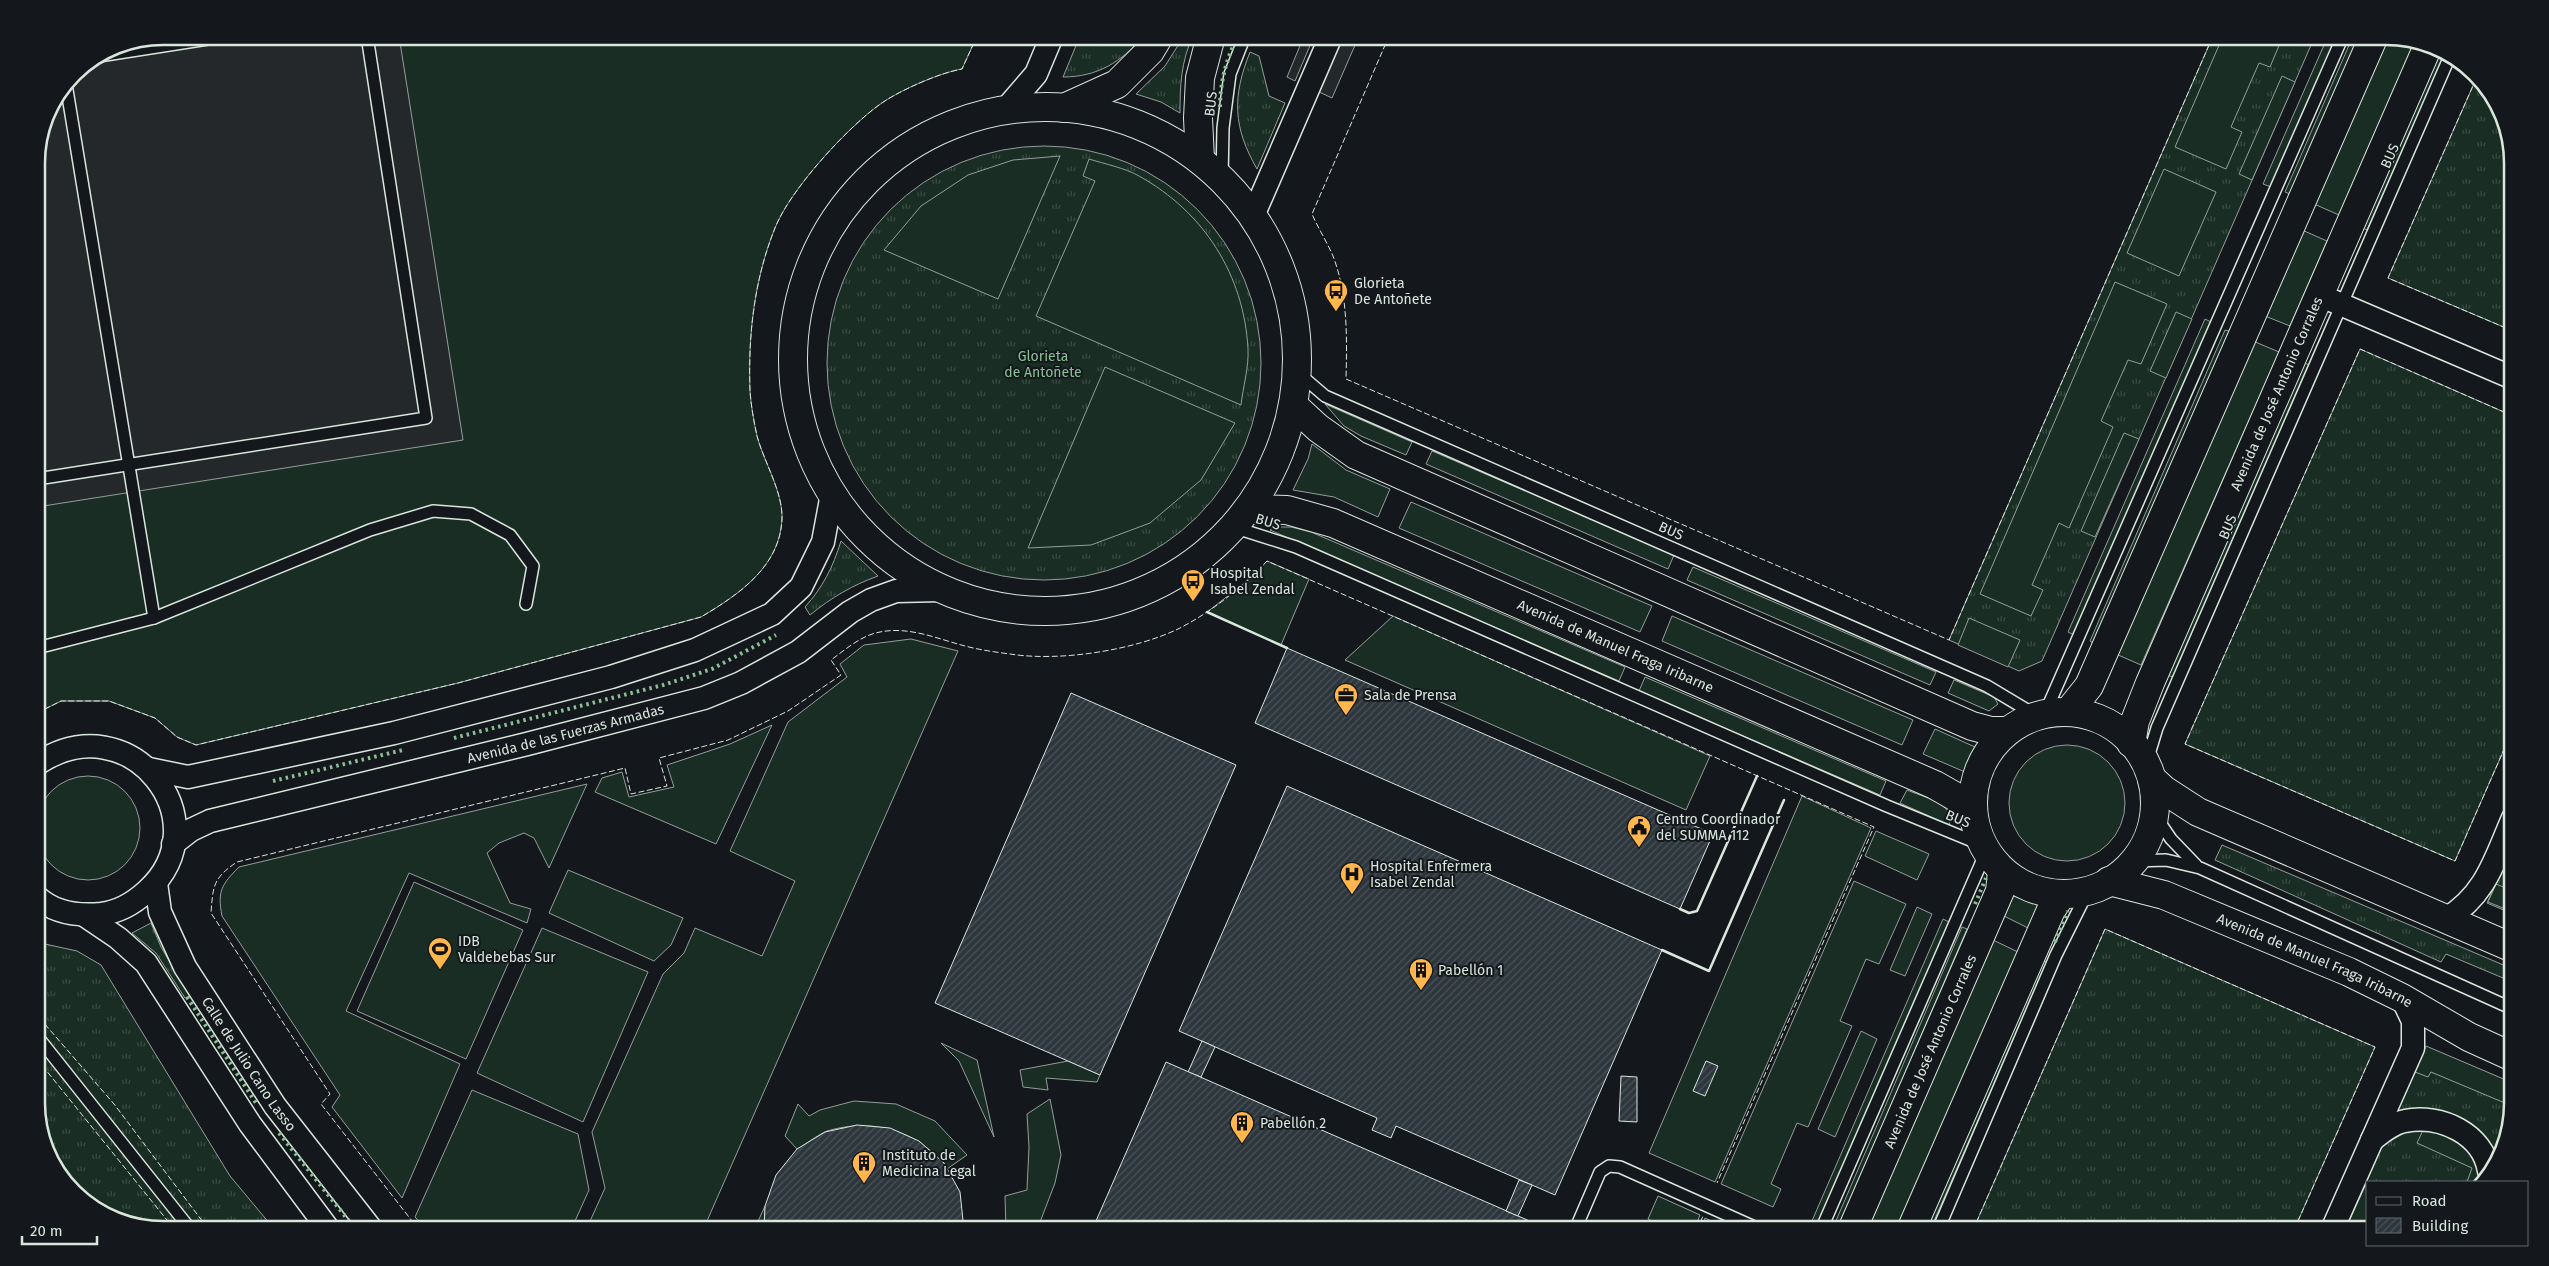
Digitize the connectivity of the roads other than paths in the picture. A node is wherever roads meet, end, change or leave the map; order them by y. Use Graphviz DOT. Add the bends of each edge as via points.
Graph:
graph roads {
  1 [pos="169,45"];
  2 [pos="368,45"];
  3 [pos="1048,45"];
  4 [pos="1153,45"];
  5 [pos="1209,45"];
  6 [pos="1241,45"];
  7 [pos="1326,45"];
  8 [pos="2339,45"];
  9 [pos="2370,45"];
  10 [pos="122,52"];
  11 [pos="2426,52"];
  12 [pos="2447,62"];
  13 [pos="68,93"];
  14 [pos="1064,108"];
  15 [pos="1005,110"];
  16 [pos="1200,160"];
  17 [pos="1222,179"];
  18 [pos="1253,216"];
  19 [pos="2330,300"];
  20 [pos="1296,372"];
  21 [pos="2504,375"];
  22 [pos="1293,405"];
  23 [pos="129,466"];
  24 [pos="45,478"];
  25 [pos="832,494"];
  26 [pos="1240,518"];
  27 [pos="941,590"];
  28 [pos="526,604"];
  29 [pos="154,618"];
  30 [pos="45,646"];
  31 [pos="2050,714"];
  32 [pos="2007,731"];
  33 [pos="45,758"];
  34 [pos="2143,762"];
  35 [pos="149,769"];
  36 [pos="1973,813"];
  37 [pos="2154,814"];
  38 [pos="2504,838"];
  39 [pos="173,844"];
  40 [pos="1990,856"];
  41 [pos="2134,861"];
  42 [pos="2200,868"];
  43 [pos="156,882"];
  44 [pos="2086,889"];
  45 [pos="45,905"];
  46 [pos="84,916"];
  47 [pos="2446,919"];
  48 [pos="2504,944"];
  49 [pos="2402,998"];
  50 [pos="2504,1005"];
  51 [pos="45,1047"];
  52 [pos="2504,1053"];
  53 [pos="2372,1140"];
  54 [pos="2487,1164"];
  55 [pos="184,1221"];
  56 [pos="322,1221"];
  57 [pos="365,1221"];
  58 [pos="1579,1221"];
  59 [pos="1742,1221"];
  60 [pos="1825,1221"];
  61 [pos="1856,1221"];
  62 [pos="1915,1221"];
  63 [pos="1942,1221"];
  64 [pos="2336,1221"];
  1 -- 10 [label="lane"];
  2 -- 23 [label="lane" via="426,418"];
  3 -- 15 [label="street" via="1036,74"];
  4 -- 14 [label="street" via="1117,84"];
  5 -- 16 [label="street" via="1200,78"];
  6 -- 17 [label="lane, BUS" via="1230,74 1223,128"];
  7 -- 18 [label="street"];
  8 -- 31 [label="lane"];
  9 -- 31 [label="street" via="2089,686"];
  11 -- 19 [label="street, Avenida de José Antonio Corrales"];
  12 -- 19 [label="lane, BUS"];
  13 -- 23 [label="lane"];
  14 -- 15 [label="street"];
  14 -- 16 [label="street" via="1101,113 1136,124 1170,140"];
  15 -- 25 [label="street" via="971,118 938,131 879,170 833,224 816,255 798,315 793,359 803,429"];
  16 -- 17 [label="street"];
  17 -- 18 [label="street"];
  18 -- 20 [label="street" via="1278,264 1294,317"];
  19 -- 21 [label="street"];
  19 -- 34 [label="street, Avenida de José Antonio Corrales" via="2141,705"];
  20 -- 22 [label="street"];
  20 -- 31 [label="lane, BUS" via="1325,396"];
  22 -- 26 [label="street" via="1276,460"];
  22 -- 32 [label="street" via="1356,455 1972,726"];
  23 -- 24 [label="lane"];
  23 -- 29 [label="lane"];
  25 -- 27 [label="street" via="869,539 898,565"];
  25 -- 35 [label="street" via="823,542 801,587 772,614 695,650 611,677 394,733 188,776"];
  26 -- 27 [label="street" via="1206,553 1176,575 1143,592 1108,604 1034,612 998,608"];
  26 -- 36 [label="street, Avenida de Manuel Fraga Iribarne" via="1287,510 1333,522 1935,784"];
  26 -- 40 [label="lane, BUS" via="1296,547 1878,802"];
  27 -- 39 [label="street, Avenida de las Fuerzas Armadas" via="896,591 872,600 850,612 798,652 741,683 704,698 210,821"];
  28 -- 29 [label="lane" via="533,566 510,534 471,514 433,511 370,530"];
  29 -- 30 [label="lane"];
  31 -- 32 [label="street"];
  31 -- 34 [label="street" via="2082,713 2112,726"];
  32 -- 36 [label="street" via="1991,748 1980,767 1974,788"];
  33 -- 35 [label="street" via="77,746 103,746 128,754"];
  34 -- 37 [label="street, Avenida de José Antonio Corrales"];
  34 -- 47 [label="street" via="2164,790 2198,812"];
  35 -- 39 [label="street" via="165,791 174,816"];
  36 -- 40 [label="street"];
  37 -- 41 [label="street, Avenida de José Antonio Corrales" via="2146,842"];
  37 -- 42 [label="lane" via="2171,839"];
  38 -- 47 [label="street" via="2480,890 2468,904"];
  39 -- 43 [label="street" via="167,864"];
  40 -- 44 [label="street, Avenida de Manuel Fraga Iribarne" via="2032,889"];
  40 -- 60 [label="lane"];
  40 -- 61 [label="street, Avenida de José Antonio Corrales" via="2000,891"];
  41 -- 42 [label="lane" via="2166,860"];
  41 -- 44 [label="street"];
  42 -- 50 [label="lane"];
  43 -- 46 [label="street" via="136,901 112,913"];
  43 -- 57 [label="street, Calle de Julio Cano Lasso" via="160,912 185,967 275,1106"];
  44 -- 49 [label="street, Avenida de Manuel Fraga Iribarne" via="2164,895 2340,968"];
  44 -- 62 [label="street" via="2051,910"];
  44 -- 63 [label="lane"];
  45 -- 46 [label="street"];
  46 -- 56 [label="street" via="118,938 146,963 250,1124"];
  47 -- 48 [label="street"];
  49 -- 52 [label="street, Avenida de Manuel Fraga Iribarne" via="2462,1034"];
  49 -- 53 [label="street" via="2413,1021 2413,1048"];
  51 -- 55 [label="lane"];
  53 -- 54 [label="street" via="2404,1121 2431,1119 2465,1133 2482,1150"];
  53 -- 64 [label="street"];
  58 -- 59 [label="lane" via="1600,1172 1608,1166 1620,1167"];
}
